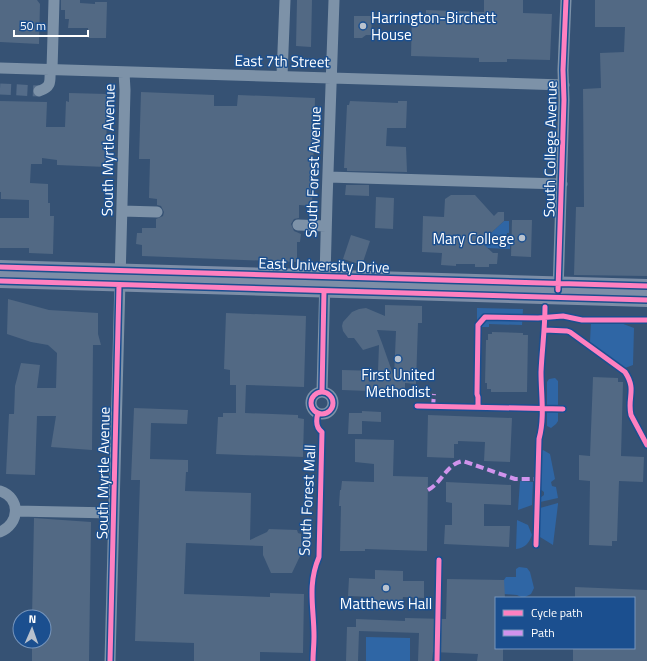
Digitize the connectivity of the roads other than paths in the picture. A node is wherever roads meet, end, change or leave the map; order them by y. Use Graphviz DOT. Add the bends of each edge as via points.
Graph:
graph roads {
  1 [pos="54,0"];
  2 [pos="285,0"];
  3 [pos="334,0"];
  4 [pos="566,0"];
  5 [pos="0,68"];
  6 [pos="51,70"];
  7 [pos="124,72"];
  8 [pos="282,76"];
  9 [pos="331,77"];
  10 [pos="564,85"];
  11 [pos="46,89"];
  12 [pos="328,177"];
  13 [pos="562,184"];
  14 [pos="122,211"];
  15 [pos="157,212"];
  16 [pos="298,225"];
  17 [pos="326,226"];
  18 [pos="0,267"];
  19 [pos="119,270"];
  20 [pos="0,281"];
  21 [pos="325,284"];
  22 [pos="558,284"];
  23 [pos="119,285"];
  24 [pos="647,286"];
  25 [pos="558,298"];
  26 [pos="647,300"];
  27 [pos="322,392"];
  28 [pos="0,491"];
  29 [pos="16,511"];
  30 [pos="114,513"];
  31 [pos="0,532"];
  32 [pos="110,661"];
  1 -- 6 [label="street"];
  2 -- 8 [label="street"];
  3 -- 9 [label="street, South Forest Avenue"];
  4 -- 10 [label="street, South College Avenue"];
  5 -- 6 [label="street, East 7th Street"];
  6 -- 7 [label="street, East 7th Street"];
  6 -- 11 [label="street"];
  7 -- 8 [label="street, East 7th Street"];
  7 -- 14 [label="street, South Myrtle Avenue"];
  8 -- 9 [label="street, East 7th Street"];
  9 -- 10 [label="street, East 7th Street"];
  9 -- 12 [label="street, South Forest Avenue"];
  10 -- 13 [label="street, South College Avenue"];
  12 -- 13 [label="street"];
  12 -- 17 [label="street, South Forest Avenue"];
  13 -- 22 [label="street, South College Avenue"];
  14 -- 15 [label="street"];
  14 -- 19 [label="street, South Myrtle Avenue"];
  16 -- 17 [label="street"];
  17 -- 21 [label="street, South Forest Avenue"];
  18 -- 19 [label="main road, East University Drive"];
  19 -- 21 [label="main road, East University Drive"];
  19 -- 23 [label="street, South Myrtle Avenue"];
  20 -- 23 [label="main road, East University Drive"];
  21 -- 22 [label="main road, East University Drive"];
  21 -- 23 [label="main road, East University Drive"];
  21 -- 25 [label="main road, East University Drive"];
  21 -- 27 [label="street, South Forest Avenue"];
  22 -- 24 [label="main road, East University Drive"];
  22 -- 25 [label="street, South College Avenue"];
  23 -- 30 [label="street, South Myrtle Avenue"];
  25 -- 26 [label="main road, East University Drive"];
  28 -- 29 [label="street" via="12,499"];
  29 -- 30 [label="street"];
  29 -- 31 [label="street" via="12,524"];
  30 -- 32 [label="street, South Myrtle Avenue"];
}
